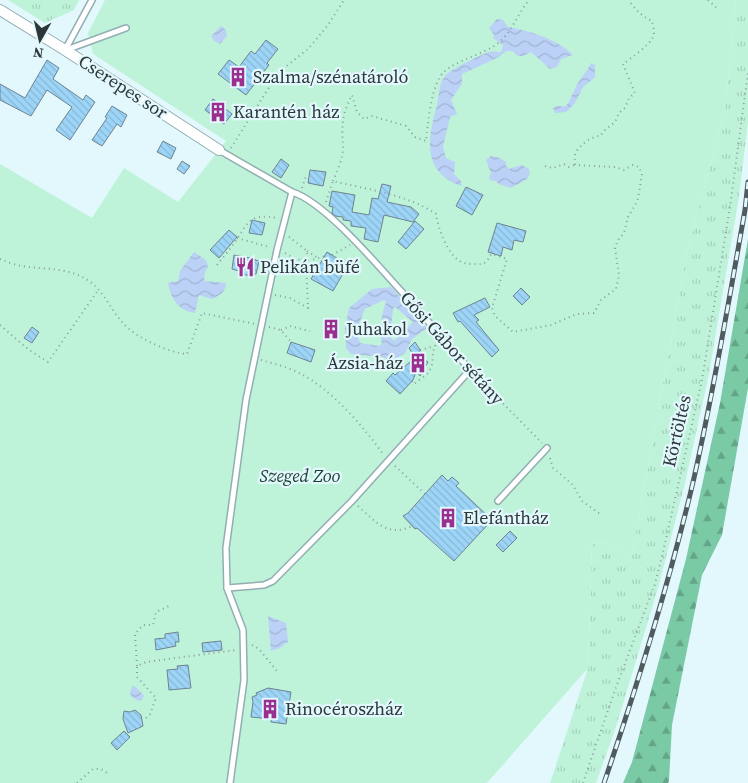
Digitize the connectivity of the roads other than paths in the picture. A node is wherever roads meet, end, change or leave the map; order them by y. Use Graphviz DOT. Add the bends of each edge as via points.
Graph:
graph roads {
  1 [pos="92,0"];
  2 [pos="0,10"];
  3 [pos="126,28"];
  4 [pos="66,50"];
  5 [pos="223,152"];
  6 [pos="292,192"];
  7 [pos="547,448"];
  8 [pos="498,501"];
  9 [pos="227,588"];
  10 [pos="230,783"];
  1 -- 4 [label="lane"];
  2 -- 4 [label="street, Cserepes sor"];
  3 -- 4 [label="lane"];
  4 -- 5 [label="street, Cserepes sor"];
  5 -- 6 [label="lane, Gősi Gábor sétány"];
  6 -- 9 [label="lane" via="246,400 226,548"];
  6 -- 9 [label="lane, Gősi Gábor sétány" via="356,241 470,370 352,501 273,582"];
  7 -- 8 [label="lane"];
  9 -- 10 [label="lane" via="243,630 244,649 244,680"];
}
